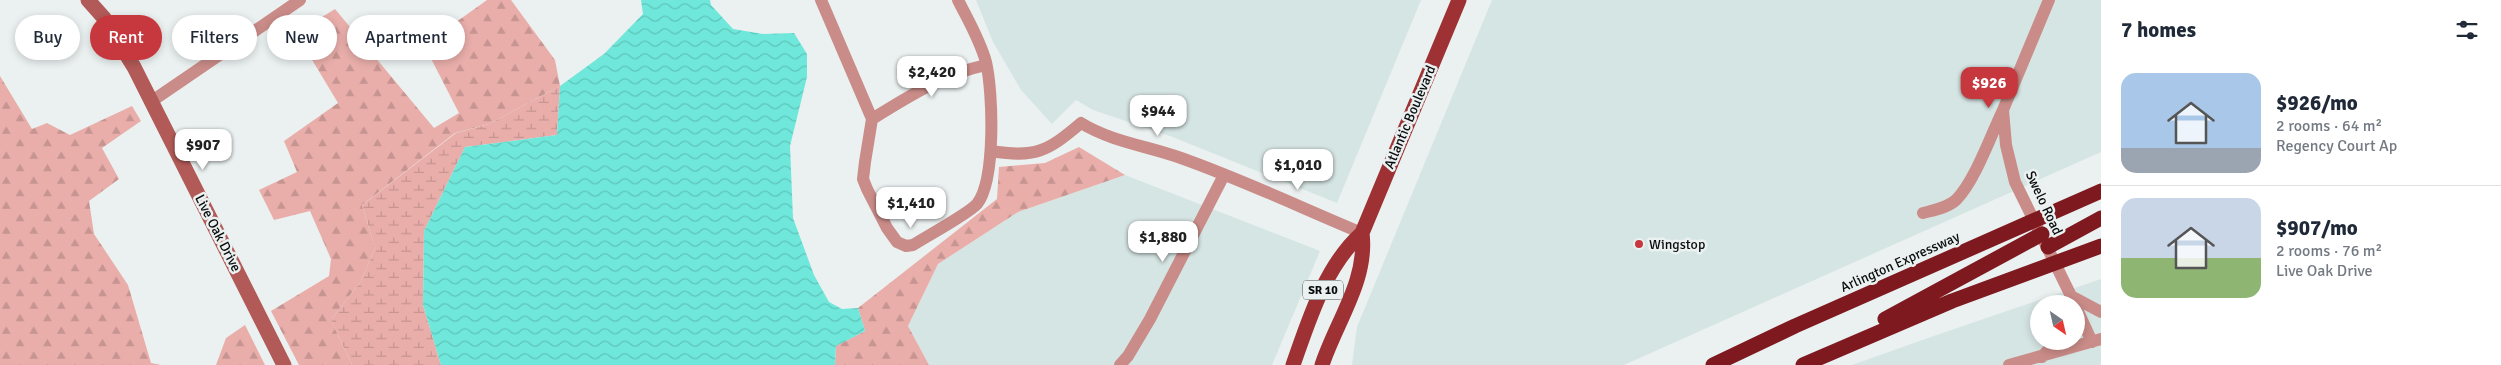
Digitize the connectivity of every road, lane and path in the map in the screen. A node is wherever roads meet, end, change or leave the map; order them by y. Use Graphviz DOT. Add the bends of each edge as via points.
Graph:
graph roads {
  1 [pos="88,0"];
  2 [pos="300,0"];
  3 [pos="821,0"];
  4 [pos="958,0"];
  5 [pos="1459,0"];
  6 [pos="2049,0"];
  7 [pos="986,65"];
  8 [pos="152,101"];
  9 [pos="2003,110"];
  10 [pos="872,119"];
  11 [pos="991,151"];
  12 [pos="1224,175"];
  13 [pos="2101,192"];
  14 [pos="1923,213"];
  15 [pos="2101,218"];
  16 [pos="1362,233"];
  17 [pos="2042,234"];
  18 [pos="2101,246"];
  19 [pos="2055,262"];
  20 [pos="2069,295"];
  21 [pos="2085,307"];
  22 [pos="2101,312"];
  23 [pos="2085,322"];
  24 [pos="2097,341"];
  25 [pos="2048,350"];
  26 [pos="2042,357"];
  27 [pos="284,365"];
  28 [pos="1120,365"];
  29 [pos="1293,365"];
  30 [pos="1322,365"];
  31 [pos="1712,365"];
  32 [pos="1801,365"];
  33 [pos="2013,365"];
  1 -- 8 [label="main road, Live Oak Drive" via="121,44"];
  2 -- 8 [label="street"];
  3 -- 10 [label="street"];
  4 -- 7 [label="street"];
  5 -- 16 [label="main road, Atlantic Boulevard / SR 10"];
  6 -- 9 [label="street, Swelo Road"];
  7 -- 10 [label="street" via="924,86"];
  7 -- 11 [label="street"];
  8 -- 27 [label="main road, Live Oak Drive"];
  9 -- 14 [label="street" via="1966,186 1955,201"];
  9 -- 17 [label="street, Swelo Road" via="2006,145 2016,182"];
  10 -- 11 [label="street" via="863,179 887,228 897,242 906,246 913,245 976,205 984,192"];
  11 -- 12 [label="street" via="1026,155 1043,150 1060,141 1081,123 1116,140 1180,158"];
  12 -- 16 [label="street"];
  12 -- 28 [label="street" via="1150,319"];
  13 -- 17 [label="highway, Arlington Expressway"];
  15 -- 17 [label="highway"];
  16 -- 29 [label="main road, Atlantic Boulevard / SR 10" via="1334,265"];
  16 -- 30 [label="main road, Atlantic Boulevard / SR 10" via="1359,275"];
  17 -- 19 [label="street, Swelo Road"];
  17 -- 31 [label="highway, Arlington Expressway"];
  17 -- 32 [label="highway"];
  18 -- 19 [label="highway"];
  19 -- 20 [label="street, Swelo Road"];
  19 -- 32 [label="highway" via="1952,300"];
  21 -- 22 [label="street"];
  23 -- 24 [label="street, Swelo Road"];
  24 -- 26 [label="street"];
  25 -- 26 [label="street"];
  26 -- 33 [label="street"];
}
